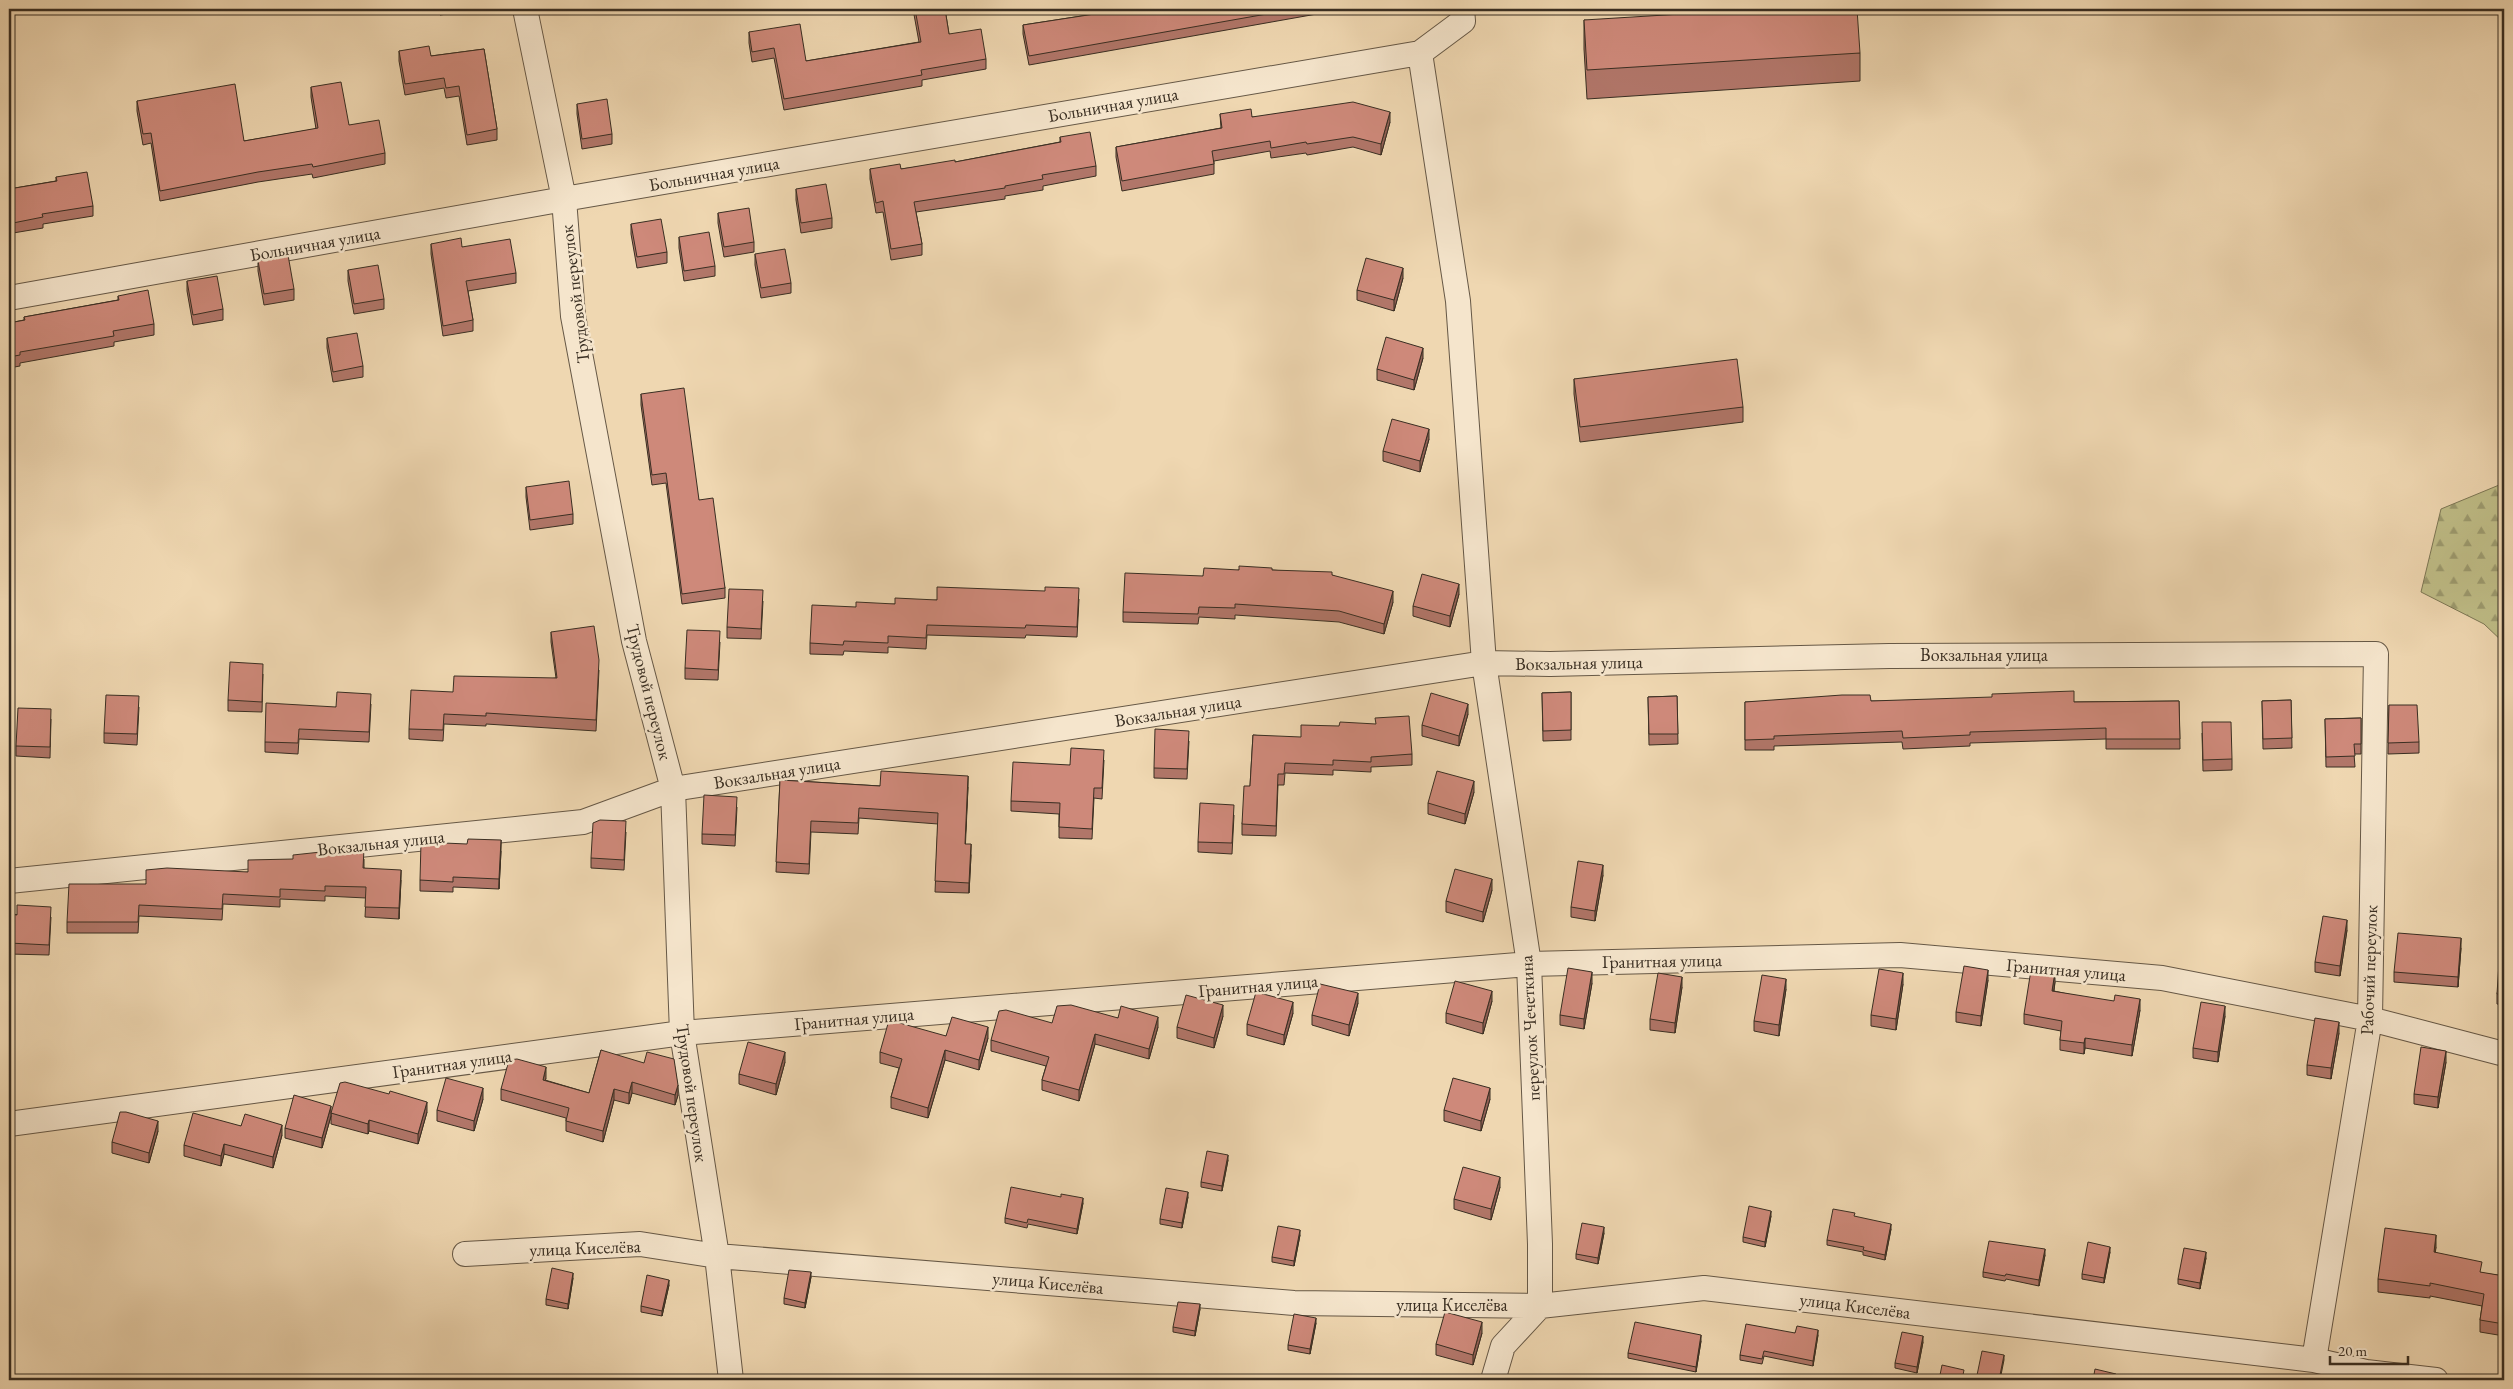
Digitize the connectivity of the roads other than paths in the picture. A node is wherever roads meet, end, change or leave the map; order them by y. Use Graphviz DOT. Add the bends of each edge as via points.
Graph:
graph roads {
  1 [pos="525,9"];
  2 [pos="1462,9"];
  3 [pos="1420,53"];
  4 [pos="564,199"];
  5 [pos="9,298"];
  6 [pos="2358,654"];
  7 [pos="1484,663"];
  8 [pos="673,789"];
  9 [pos="9,881"];
  10 [pos="1529,964"];
  11 [pos="2370,1019"];
  12 [pos="682,1033"];
  13 [pos="2504,1054"];
  14 [pos="9,1124"];
  15 [pos="465,1254"];
  16 [pos="717,1256"];
  17 [pos="1540,1306"];
  18 [pos="2314,1360"];
  19 [pos="2366,1376"];
  20 [pos="731,1380"];
  21 [pos="1493,1380"];
  22 [pos="2436,1380"];
  1 -- 4 [label="street, Трудовой переулок"];
  2 -- 3 [label="street" via="1463,21"];
  3 -- 4 [label="street, Больничная улица"];
  3 -- 7 [label="street, переулок Чечеткина" via="1458,300"];
  4 -- 5 [label="street, Больничная улица"];
  4 -- 8 [label="street, Трудовой переулок" via="573,316 634,641"];
  6 -- 7 [label="street, Вокзальная улица" via="1889,656"];
  6 -- 11 [label="street, Рабочий переулок" via="2376,654"];
  7 -- 8 [label="street, Вокзальная улица"];
  7 -- 10 [label="street, переулок Чечеткина"];
  8 -- 9 [label="street, Вокзальная улица" via="582,822"];
  8 -- 12 [label="street, Трудовой переулок"];
  10 -- 11 [label="street, Гранитная улица" via="1900,955 2162,978"];
  10 -- 12 [label="street, Гранитная улица"];
  10 -- 17 [label="street, переулок Чечеткина"];
  11 -- 13 [label="street, Гранитная улица"];
  11 -- 18 [label="street, Рабочий переулок"];
  12 -- 14 [label="street, Гранитная улица"];
  12 -- 16 [label="street, Трудовой переулок"];
  15 -- 16 [label="street, улица Киселёва" via="640,1244"];
  16 -- 17 [label="street, улица Киселёва" via="1294,1304"];
  16 -- 20 [label="street, Трудовой переулок"];
  17 -- 18 [label="street, улица Киселёва" via="1704,1288"];
  17 -- 21 [label="street" via="1503,1346"];
  18 -- 19 [label="street, улица Киселёва"];
  19 -- 22 [label="street, улица Киселёва"];
}
